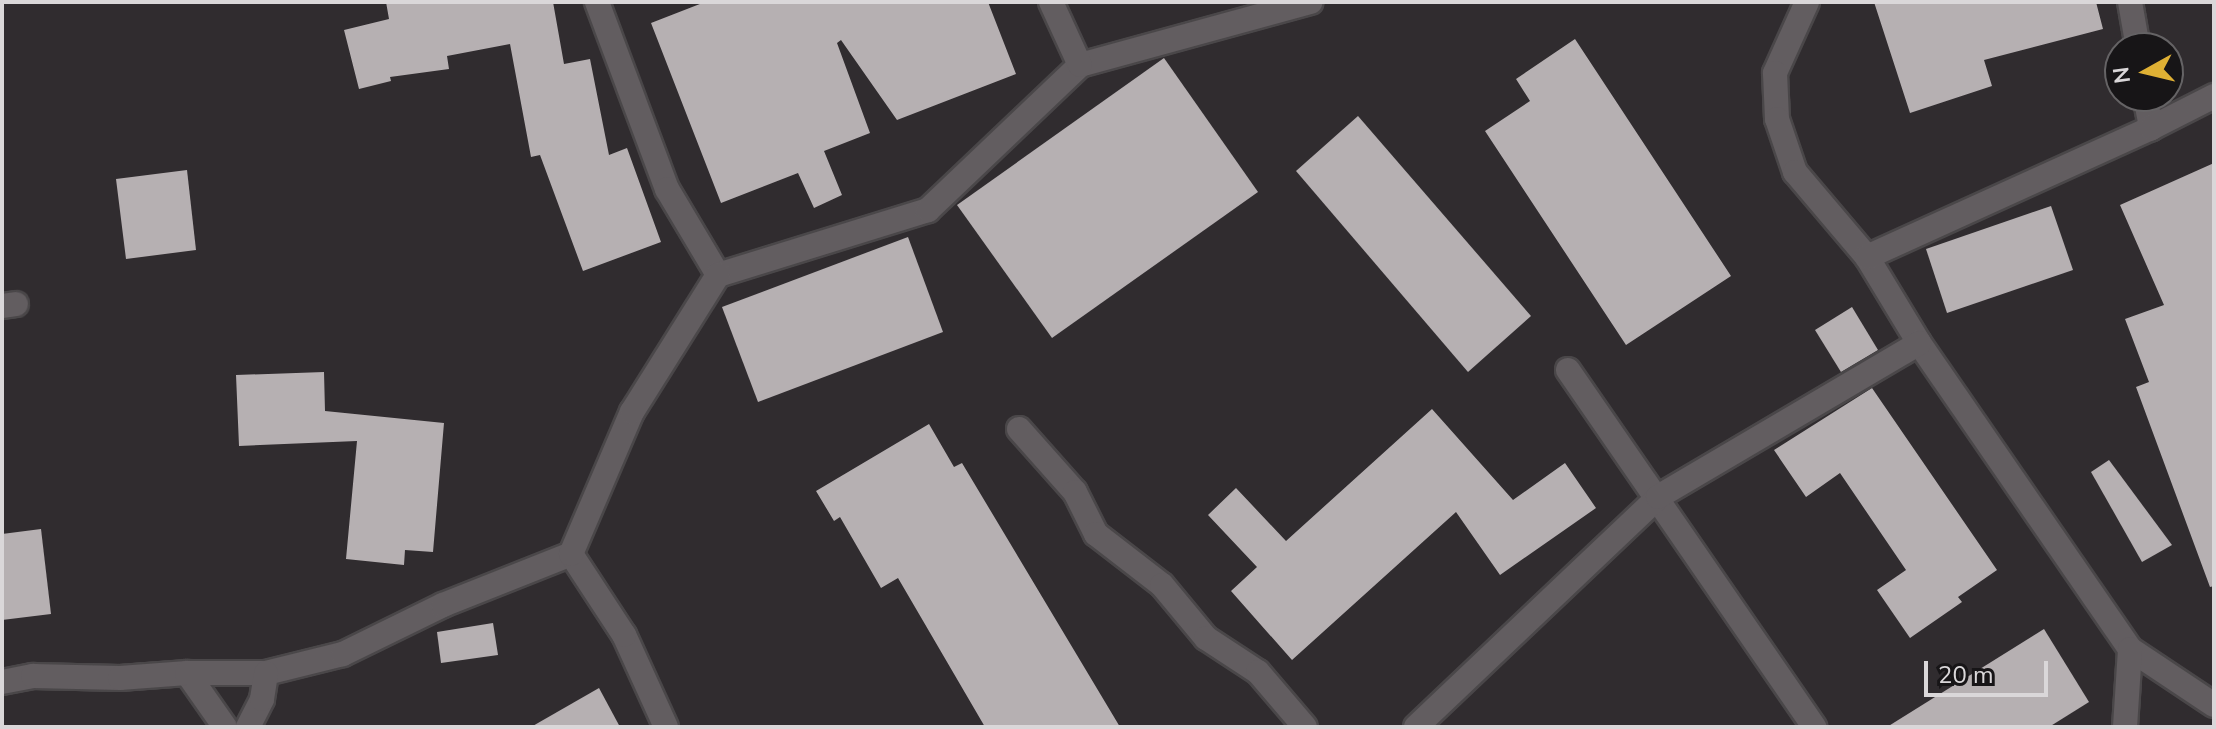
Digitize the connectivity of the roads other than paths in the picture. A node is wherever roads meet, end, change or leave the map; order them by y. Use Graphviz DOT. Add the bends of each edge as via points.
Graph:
graph roads {
  1 [pos="597,2"];
  2 [pos="1051,2"];
  3 [pos="1311,2"];
  4 [pos="1807,2"];
  5 [pos="2130,2"];
  6 [pos="2135,32"];
  7 [pos="1080,65"];
  8 [pos="2214,96"];
  9 [pos="2148,112"];
  10 [pos="2151,128"];
  11 [pos="1867,257"];
  12 [pos="718,275"];
  13 [pos="1919,343"];
  14 [pos="1568,370"];
  15 [pos="1019,429"];
  16 [pos="1658,497"];
  17 [pos="571,554"];
  18 [pos="2130,649"];
  19 [pos="187,673"];
  20 [pos="266,673"];
  21 [pos="2,682"];
  22 [pos="2214,705"];
  23 [pos="225,727"];
  24 [pos="248,727"];
  25 [pos="666,727"];
  26 [pos="1305,727"];
  27 [pos="1416,727"];
  28 [pos="1814,727"];
  29 [pos="2125,727"];
  1 -- 12 [label="street" via="667,189"];
  2 -- 7 [label="street"];
  3 -- 7 [label="street"];
  4 -- 11 [label="street" via="1775,73 1777,119 1795,172"];
  5 -- 6 [label="street"];
  7 -- 12 [label="street" via="928,210"];
  8 -- 10 [label="street"];
  9 -- 10 [label="street"];
  10 -- 11 [label="street"];
  11 -- 13 [label="street"];
  12 -- 17 [label="street" via="632,412"];
  13 -- 16 [label="street"];
  13 -- 18 [label="street"];
  14 -- 16 [label="street"];
  15 -- 26 [label="street" via="1075,492 1096,534 1162,585 1206,638 1258,672"];
  16 -- 27 [label="street"];
  16 -- 28 [label="street"];
  17 -- 20 [label="street" via="443,605 343,654"];
  17 -- 25 [label="street" via="624,635"];
  18 -- 22 [label="street"];
  18 -- 29 [label="street"];
  19 -- 20 [label="street"];
  19 -- 21 [label="street" via="33,676"];
  19 -- 23 [label="street"];
  20 -- 24 [label="street" via="262,699"];
}
